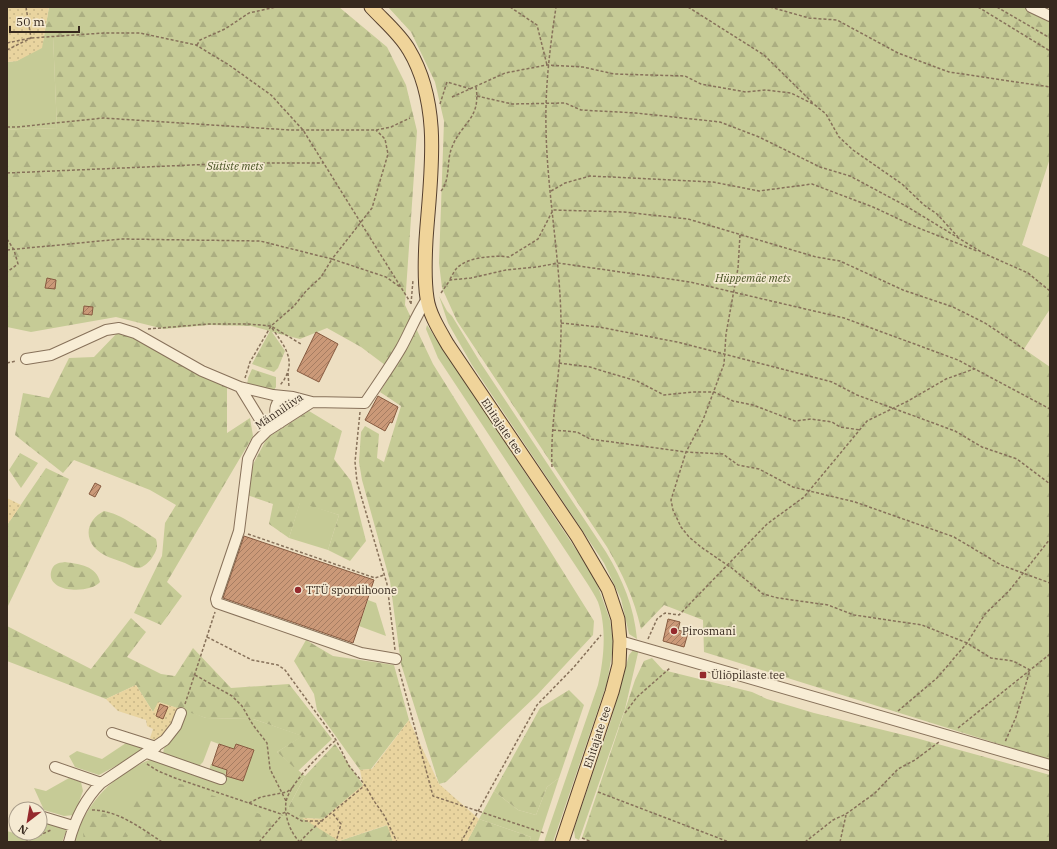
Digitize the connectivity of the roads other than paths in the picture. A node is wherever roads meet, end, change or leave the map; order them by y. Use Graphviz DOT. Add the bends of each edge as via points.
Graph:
graph roads {
  1 [pos="371,7"];
  2 [pos="1031,7"];
  3 [pos="1050,16"];
  4 [pos="427,299"];
  5 [pos="26,359"];
  6 [pos="242,387"];
  7 [pos="284,396"];
  8 [pos="312,402"];
  9 [pos="280,423"];
  10 [pos="268,431"];
  11 [pos="620,641"];
  12 [pos="396,659"];
  13 [pos="181,713"];
  14 [pos="112,733"];
  15 [pos="156,747"];
  16 [pos="143,756"];
  17 [pos="1050,765"];
  18 [pos="55,767"];
  19 [pos="221,779"];
  20 [pos="100,783"];
  21 [pos="48,818"];
  22 [pos="69,825"];
  23 [pos="69,842"];
  24 [pos="563,842"];
  1 -- 4 [label="main road, Ehitajate tee" via="409,50 420,73 431,115 425,260"];
  2 -- 3 [label="street"];
  4 -- 8 [label="street, Männiliiva" via="417,313 402,347 364,403"];
  4 -- 11 [label="main road, Ehitajate tee" via="436,324 448,345 577,536 608,589 618,619"];
  5 -- 6 [label="street" via="51,355 106,330 119,328 135,333 202,371"];
  6 -- 7 [label="street"];
  6 -- 10 [label="street"];
  7 -- 8 [label="street"];
  7 -- 9 [label="street" via="276,403 274,410"];
  8 -- 9 [label="street, Männiliiva"];
  9 -- 10 [label="street, Männiliiva"];
  10 -- 12 [label="street, Männiliiva" via="257,441 248,459 239,531 216,599 218,603 361,653"];
  11 -- 17 [label="street"];
  11 -- 24 [label="main road, Ehitajate tee" via="619,665 612,692"];
  13 -- 15 [label="street" via="176,726"];
  14 -- 15 [label="street"];
  15 -- 16 [label="street"];
  16 -- 19 [label="street"];
  16 -- 20 [label="street"];
  18 -- 20 [label="street"];
  20 -- 22 [label="street"];
  21 -- 22 [label="street"];
  22 -- 23 [label="street"];
}
